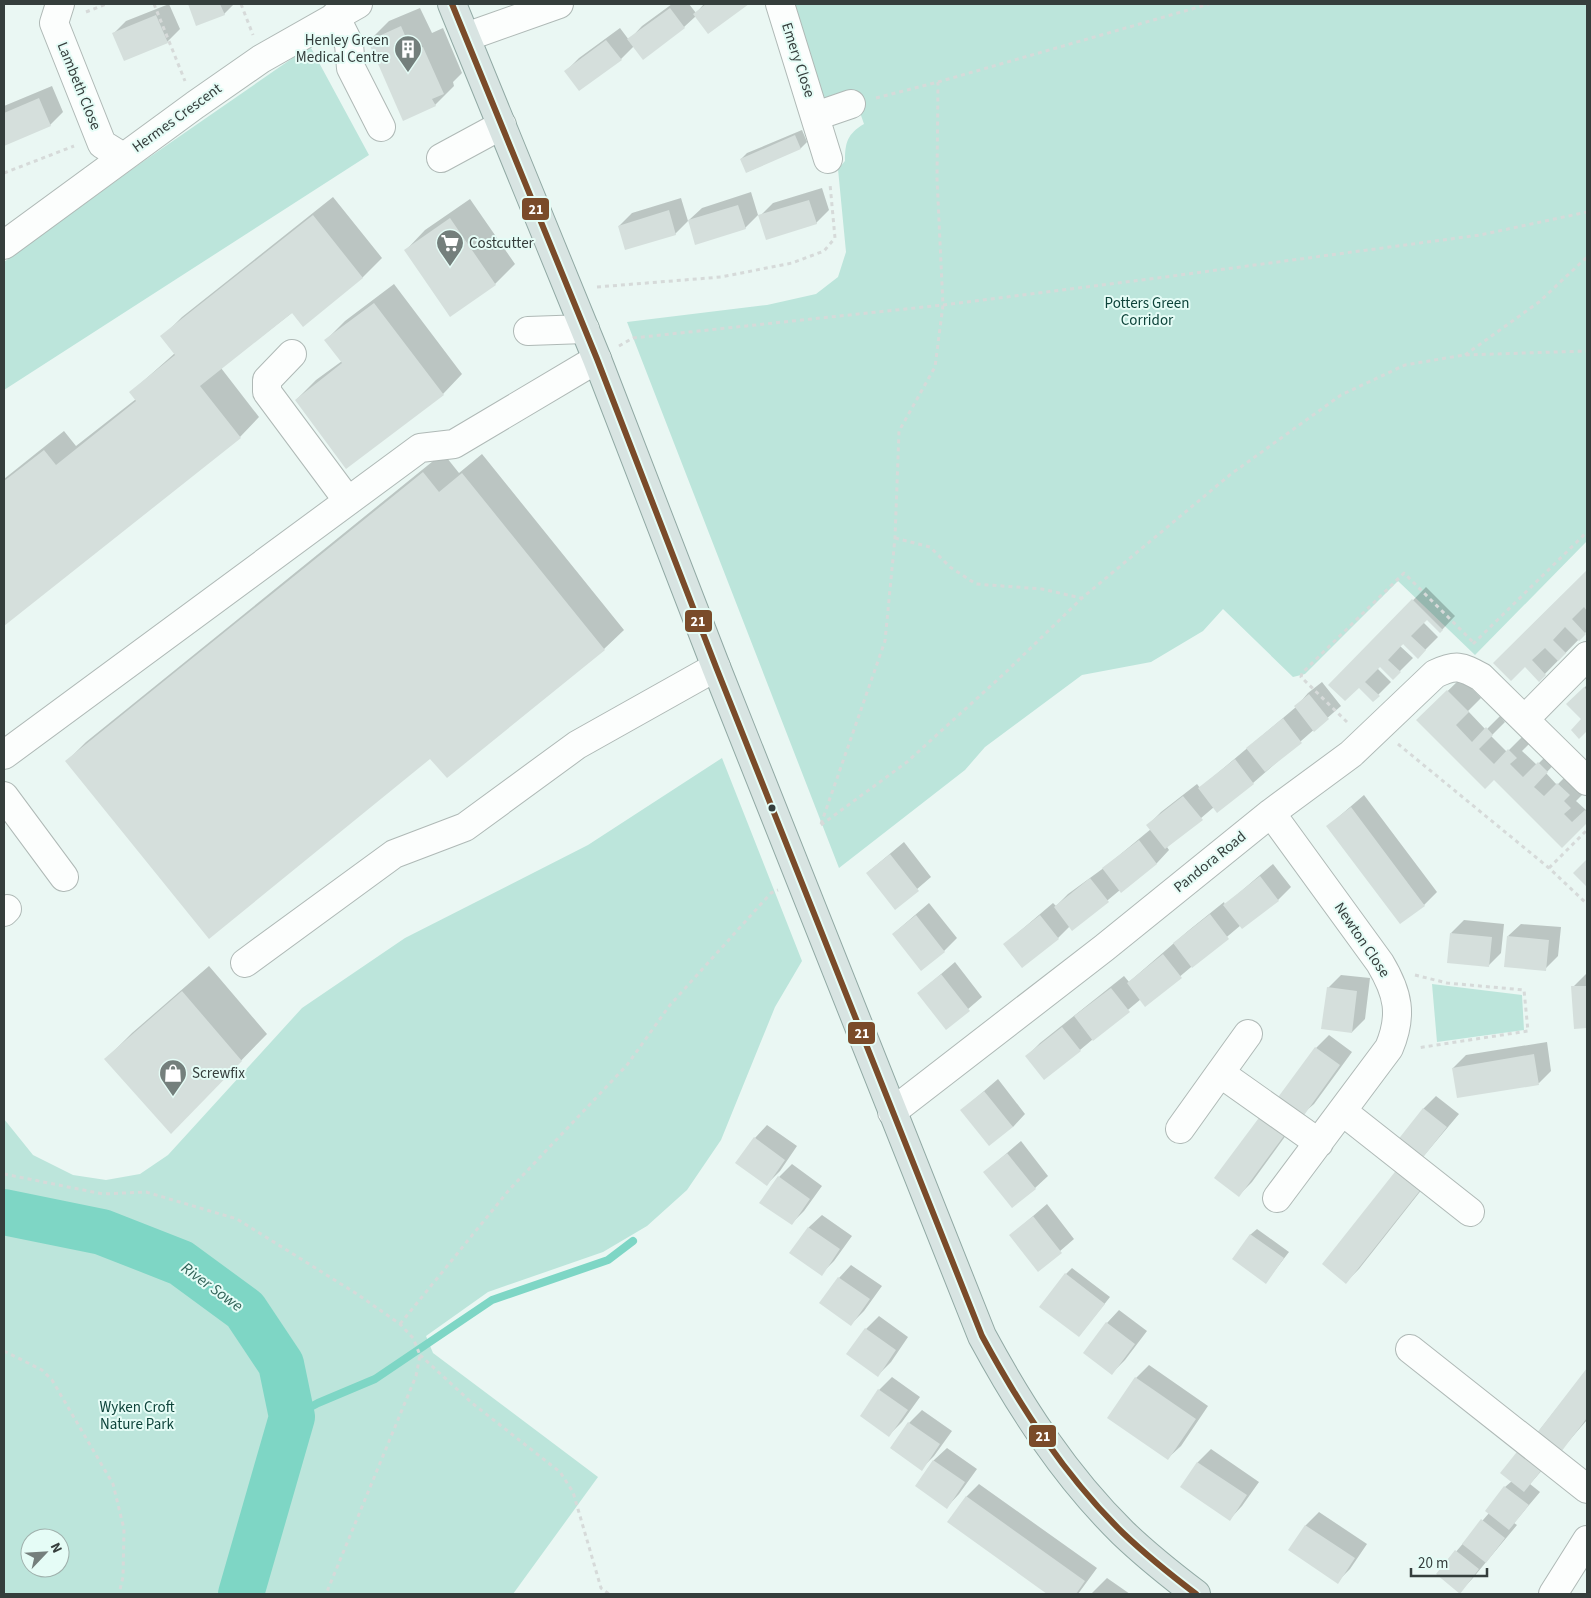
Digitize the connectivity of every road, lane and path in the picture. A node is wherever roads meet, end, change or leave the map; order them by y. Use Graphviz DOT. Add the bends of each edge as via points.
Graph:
graph roads {
  1 [pos="60,4"];
  2 [pos="154,4"];
  3 [pos="452,4"];
  4 [pos="559,4"];
  5 [pos="780,4"];
  6 [pos="1209,4"];
  7 [pos="347,8"];
  8 [pos="466,37"];
  9 [pos="938,82"];
  10 [pos="851,104"];
  11 [pos="195,105"];
  12 [pos="816,116"];
  13 [pos="502,125"];
  14 [pos="381,127"];
  15 [pos="113,151"];
  16 [pos="441,158"];
  17 [pos="828,159"];
  18 [pos="4,173"];
  19 [pos="1587,212"];
  20 [pos="4,245"];
  21 [pos="1587,257"];
  22 [pos="567,288"];
  23 [pos="942,305"];
  24 [pos="585,330"];
  25 [pos="528,331"];
  26 [pos="1587,351"];
  27 [pos="292,354"];
  28 [pos="1464,355"];
  29 [pos="597,359"];
  30 [pos="348,501"];
  31 [pos="1587,532"];
  32 [pos="895,538"];
  33 [pos="1082,598"];
  34 [pos="1468,654"];
  35 [pos="1587,656"];
  36 [pos="716,666"];
  37 [pos="1525,719"];
  38 [pos="1372,734"];
  39 [pos="4,755"];
  40 [pos="1587,781"];
  41 [pos="4,796"];
  42 [pos="1272,812"];
  43 [pos="1587,830"];
  44 [pos="1549,868"];
  45 [pos="64,878"];
  46 [pos="784,888"];
  47 [pos="1587,904"];
  48 [pos="245,963"];
  49 [pos="1380,963"];
  50 [pos="1248,1034"];
  51 [pos="1379,1062"];
  52 [pos="1220,1073"];
  53 [pos="1342,1111"];
  54 [pos="892,1112"];
  55 [pos="1180,1129"];
  56 [pos="1319,1143"];
  57 [pos="4,1174"];
  58 [pos="1277,1198"];
  59 [pos="1470,1212"];
  60 [pos="400,1324"];
  61 [pos="1410,1348"];
  62 [pos="4,1351"];
  63 [pos="420,1355"];
  64 [pos="1587,1489"];
  65 [pos="1587,1540"];
  66 [pos="119,1594"];
  67 [pos="326,1594"];
  68 [pos="609,1594"];
  69 [pos="1196,1594"];
  70 [pos="1553,1594"];
  1 -- 15 [label="street, Lambeth Close" via="54,22"];
  2 -- 11 [label="path"];
  3 -- 8 [label="main road"];
  4 -- 8 [label="street"];
  5 -- 12 [label="street, Emery Close"];
  6 -- 9 [label="path"];
  7 -- 11 [label="street, Hermes Crescent" via="261,59"];
  7 -- 14 [label="street" via="352,68"];
  8 -- 13 [label="main road"];
  9 -- 10 [label="path"];
  9 -- 23 [label="path"];
  10 -- 12 [label="street, Emery Close"];
  11 -- 15 [label="street, Hermes Crescent"];
  12 -- 17 [label="street, Emery Close"];
  13 -- 16 [label="street"];
  13 -- 22 [label="main road"];
  15 -- 18 [label="path" via="101,135"];
  15 -- 20 [label="street, Hermes Crescent"];
  17 -- 22 [label="path" via="834,238 824,251 792,262 721,277"];
  19 -- 23 [label="path" via="1480,235"];
  21 -- 28 [label="path" via="1538,302"];
  22 -- 24 [label="main road"];
  23 -- 29 [label="path" via="633,338"];
  23 -- 32 [label="path" via="935,366 899,430"];
  24 -- 25 [label="street"];
  24 -- 29 [label="main road"];
  26 -- 28 [label="path"];
  27 -- 30 [label="street" via="267,380 267,392"];
  28 -- 33 [label="path" via="1405,365 1340,395 1231,474"];
  29 -- 30 [label="street" via="454,444 420,448"];
  29 -- 36 [label="main road"];
  30 -- 39 [label="street"];
  31 -- 34 [label="path"];
  32 -- 33 [label="path" via="930,547 950,568 976,584 1042,589"];
  32 -- 33 [label="path" via="885,641 821,825 907,762"];
  34 -- 37 [label="street" via="1481,677"];
  34 -- 38 [label="street, Pandora Road" via="1435,674"];
  34 -- 38 [label="path" via="1404,573 1301,677"];
  35 -- 37 [label="street"];
  36 -- 48 [label="street" via="577,745 465,827 394,854"];
  36 -- 54 [label="main road"];
  37 -- 40 [label="street"];
  38 -- 42 [label="street, Pandora Road" via="1351,754"];
  38 -- 44 [label="path"];
  41 -- 45 [label="street"];
  42 -- 49 [label="street, Newton Close"];
  42 -- 54 [label="street, Pandora Road" via="1104,948"];
  43 -- 44 [label="path"];
  44 -- 47 [label="path"];
  46 -- 60 [label="path" via="771,892 670,1005 627,1065 509,1190"];
  49 -- 51 [label="street, Newton Close" via="1390,980 1398,1015 1396,1031"];
  49 -- 51 [label="path" via="1431,980 1524,990 1528,1031 1408,1050"];
  50 -- 52 [label="street"];
  51 -- 53 [label="street, Newton Close"];
  52 -- 55 [label="street"];
  52 -- 56 [label="street"];
  53 -- 56 [label="street, Newton Close"];
  53 -- 59 [label="street"];
  54 -- 69 [label="main road" via="982,1336 1026,1413 1068,1471 1124,1533"];
  56 -- 58 [label="street, Newton Close"];
  57 -- 60 [label="path" via="103,1194 146,1192 237,1219"];
  60 -- 63 [label="path" via="413,1338"];
  61 -- 64 [label="street"];
  62 -- 66 [label="path" via="42,1370 52,1380 113,1484 124,1529 123,1577"];
  63 -- 67 [label="path" via="416,1376"];
  63 -- 68 [label="path" via="472,1403 560,1472 573,1492 601,1588"];
  65 -- 70 [label="street"];
}
